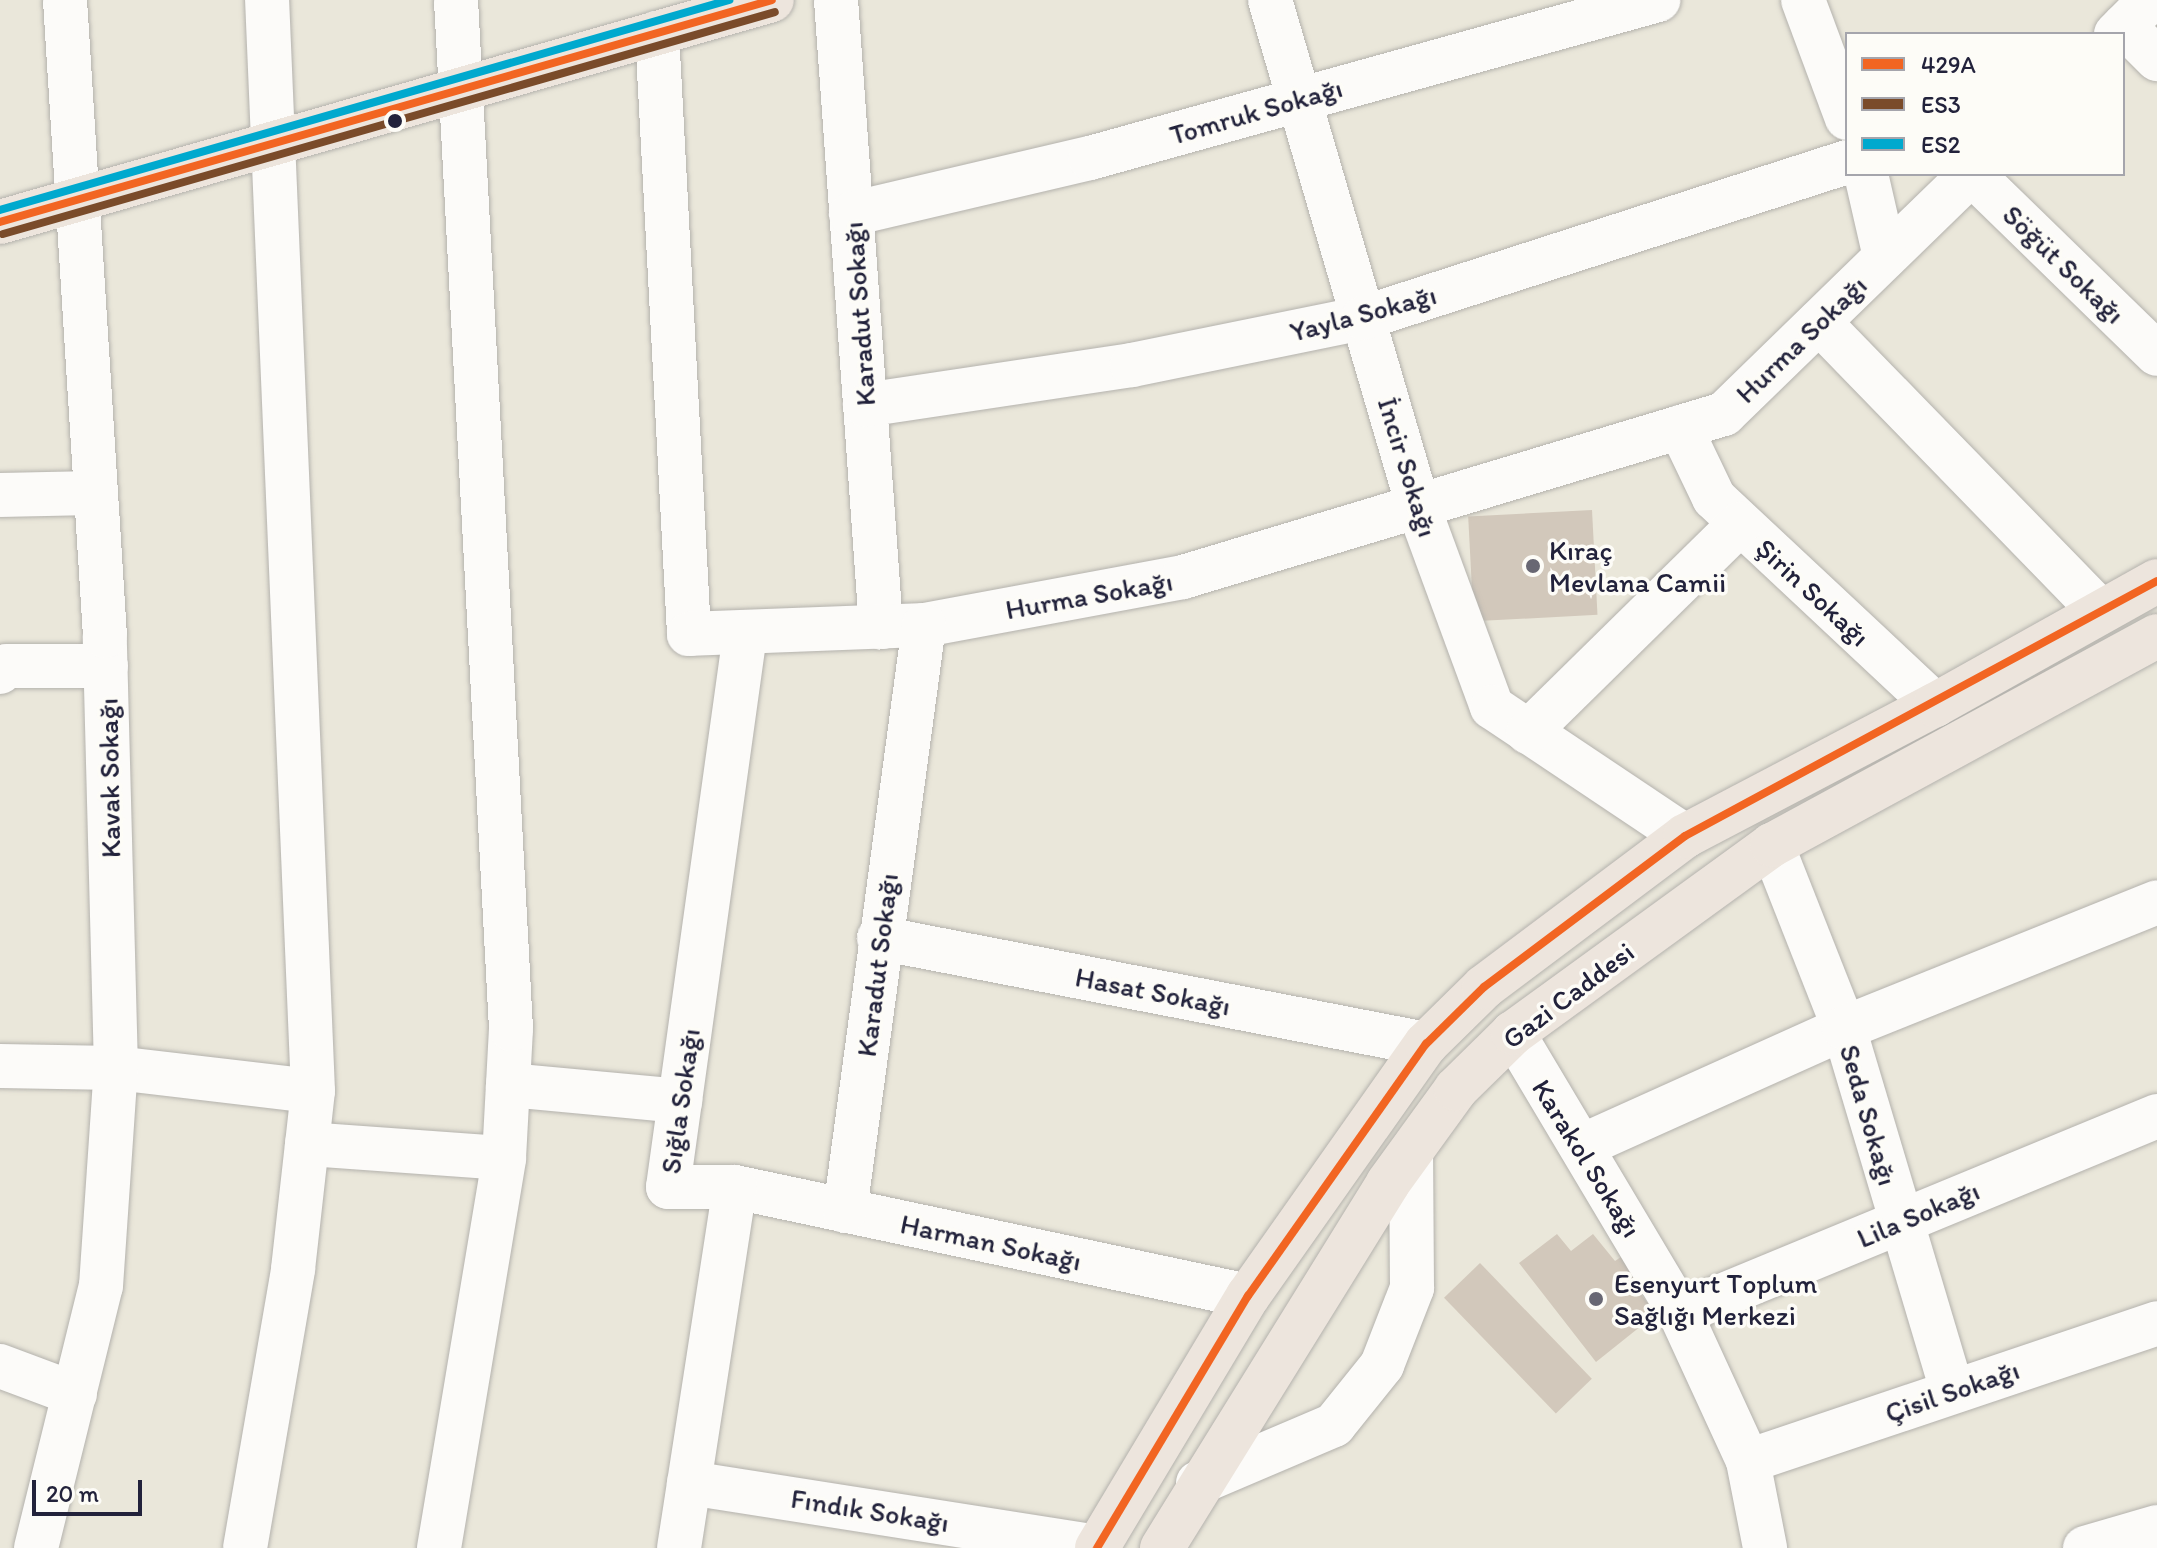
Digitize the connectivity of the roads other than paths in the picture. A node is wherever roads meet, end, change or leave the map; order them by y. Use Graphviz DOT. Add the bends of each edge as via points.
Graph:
graph roads {
  1 [pos="65,0"];
  2 [pos="267,0"];
  3 [pos="456,0"];
  4 [pos="772,0"];
  5 [pos="836,0"];
  6 [pos="1270,0"];
  7 [pos="1658,0"];
  8 [pos="1803,0"];
  9 [pos="2130,20"];
  10 [pos="657,33"];
  11 [pos="2157,59"];
  12 [pos="458,90"];
  13 [pos="1299,98"];
  14 [pos="1845,113"];
  15 [pos="272,144"];
  16 [pos="1845,163"];
  17 [pos="1866,176"];
  18 [pos="1970,176"];
  19 [pos="1974,176"];
  20 [pos="74,201"];
  21 [pos="851,214"];
  22 [pos="0,222"];
  23 [pos="1885,257"];
  24 [pos="1363,318"];
  25 [pos="1819,322"];
  26 [pos="2157,354"];
  27 [pos="865,405"];
  28 [pos="1680,427"];
  29 [pos="95,493"];
  30 [pos="0,495"];
  31 [pos="1418,506"];
  32 [pos="1740,524"];
  33 [pos="2157,581"];
  34 [pos="2100,611"];
  35 [pos="902,626"];
  36 [pos="745,634"];
  37 [pos="2157,636"];
  38 [pos="106,666"];
  39 [pos="0,672"];
  40 [pos="1935,705"];
  41 [pos="1528,732"];
  42 [pos="1685,836"];
  43 [pos="1772,845"];
  44 [pos="2157,902"];
  45 [pos="879,938"];
  46 [pos="1844,1028"];
  47 [pos="1513,1033"];
  48 [pos="1426,1044"];
  49 [pos="0,1066"];
  50 [pos="116,1068"];
  51 [pos="508,1085"];
  52 [pos="313,1091"];
  53 [pos="680,1101"];
  54 [pos="2157,1116"];
  55 [pos="307,1144"];
  56 [pos="1584,1145"];
  57 [pos="1411,1153"];
  58 [pos="504,1158"];
  59 [pos="735,1187"];
  60 [pos="845,1211"];
  61 [pos="1900,1222"];
  62 [pos="1248,1296"];
  63 [pos="1680,1313"];
  64 [pos="2157,1323"];
  65 [pos="0,1366"];
  66 [pos="1952,1390"];
  67 [pos="75,1394"];
  68 [pos="1748,1461"];
  69 [pos="689,1483"];
  70 [pos="1198,1483"];
  71 [pos="2157,1527"];
  72 [pos="1097,1547"];
  73 [pos="36,1548"];
  74 [pos="245,1548"];
  75 [pos="439,1548"];
  76 [pos="679,1548"];
  77 [pos="1162,1548"];
  78 [pos="1765,1548"];
  79 [pos="2085,1548"];
  1 -- 20 [label="street, Kavak Sokağı"];
  2 -- 15 [label="street"];
  3 -- 12 [label="street"];
  4 -- 10 [label="main road"];
  5 -- 21 [label="street, Karadut Sokağı"];
  6 -- 13 [label="street, İncir Sokağı"];
  7 -- 13 [label="street, Tomruk Sokağı"];
  8 -- 14 [label="street"];
  9 -- 11 [label="street"];
  10 -- 12 [label="main road"];
  10 -- 36 [label="street, Hurma Sokağı" via="689,634"];
  12 -- 15 [label="main road"];
  12 -- 51 [label="street" via="511,1029"];
  13 -- 21 [label="street, Tomruk Sokağı" via="1090,158"];
  13 -- 24 [label="street, İncir Sokağı"];
  15 -- 20 [label="main road"];
  15 -- 52 [label="street"];
  16 -- 24 [label="street, Yayla Sokağı"];
  17 -- 23 [label="street"];
  18 -- 23 [label="street, Hurma Sokağı"];
  19 -- 26 [label="street, Söğüt Sokağı"];
  20 -- 22 [label="main road"];
  20 -- 29 [label="street, Kavak Sokağı"];
  21 -- 27 [label="street, Karadut Sokağı"];
  23 -- 25 [label="street, Hurma Sokağı"];
  24 -- 27 [label="street, Yayla Sokağı" via="1132,365"];
  24 -- 31 [label="street, İncir Sokağı"];
  25 -- 28 [label="street, Hurma Sokağı" via="1724,414"];
  25 -- 34 [label="street"];
  27 -- 35 [label="street, Karadut Sokağı"];
  28 -- 31 [label="street, Hurma Sokağı"];
  28 -- 32 [label="street, Şirin Sokağı" via="1714,498"];
  29 -- 30 [label="street"];
  29 -- 38 [label="street, Kavak Sokağı"];
  31 -- 35 [label="street, Hurma Sokağı" via="1183,577"];
  31 -- 41 [label="street, İncir Sokağı" via="1492,707"];
  32 -- 40 [label="street, Şirin Sokağı"];
  32 -- 41 [label="street"];
  33 -- 34 [label="main road, Gazi Caddesi"];
  34 -- 40 [label="main road, Gazi Caddesi"];
  35 -- 36 [label="street, Hurma Sokağı"];
  35 -- 45 [label="street, Karadut Sokağı"];
  36 -- 53 [label="street, Sığla Sokağı"];
  37 -- 43 [label="main road, Gazi Caddesi"];
  38 -- 39 [label="street" via="6,666"];
  38 -- 50 [label="street, Kavak Sokağı"];
  40 -- 42 [label="main road, Gazi Caddesi"];
  41 -- 42 [label="street, İncir Sokağı"];
  42 -- 48 [label="main road, Gazi Caddesi" via="1484,987"];
  43 -- 46 [label="street, Seda Sokağı"];
  43 -- 47 [label="main road, Gazi Caddesi"];
  44 -- 46 [label="street"];
  45 -- 48 [label="street, Hasat Sokağı"];
  45 -- 60 [label="street, Karadut Sokağı"];
  46 -- 56 [label="street"];
  46 -- 61 [label="street, Seda Sokağı"];
  47 -- 56 [label="street, Karakol Sokağı"];
  47 -- 57 [label="main road, Gazi Caddesi" via="1456,1089"];
  48 -- 62 [label="main road, Gazi Caddesi"];
  49 -- 50 [label="street"];
  50 -- 52 [label="street"];
  50 -- 67 [label="street, Kavak Sokağı" via="101,1286"];
  51 -- 53 [label="street"];
  51 -- 58 [label="street"];
  52 -- 55 [label="street"];
  53 -- 59 [label="street, Sığla Sokağı" via="668,1187"];
  54 -- 61 [label="street, Lila Sokağı"];
  55 -- 58 [label="street"];
  55 -- 74 [label="street" via="293,1269"];
  56 -- 63 [label="street, Karakol Sokağı"];
  57 -- 70 [label="main road, Gazi Caddesi"];
  57 -- 70 [label="street" via="1412,1288 1382,1365 1334,1425"];
  58 -- 75 [label="street"];
  59 -- 60 [label="street, Harman Sokağı"];
  59 -- 69 [label="street"];
  60 -- 62 [label="street, Harman Sokağı"];
  61 -- 63 [label="street, Lila Sokağı"];
  61 -- 66 [label="street, Seda Sokağı"];
  62 -- 72 [label="main road, Gazi Caddesi"];
  63 -- 68 [label="street, Karakol Sokağı"];
  64 -- 66 [label="street, Çisil Sokağı"];
  65 -- 67 [label="street"];
  66 -- 68 [label="street, Çisil Sokağı"];
  67 -- 73 [label="street, Kavak Sokağı"];
  68 -- 78 [label="street, Karakol Sokağı"];
  69 -- 72 [label="street, Fındık Sokağı"];
  69 -- 76 [label="street"];
  70 -- 77 [label="main road, Gazi Caddesi"];
  71 -- 79 [label="street"];
}
